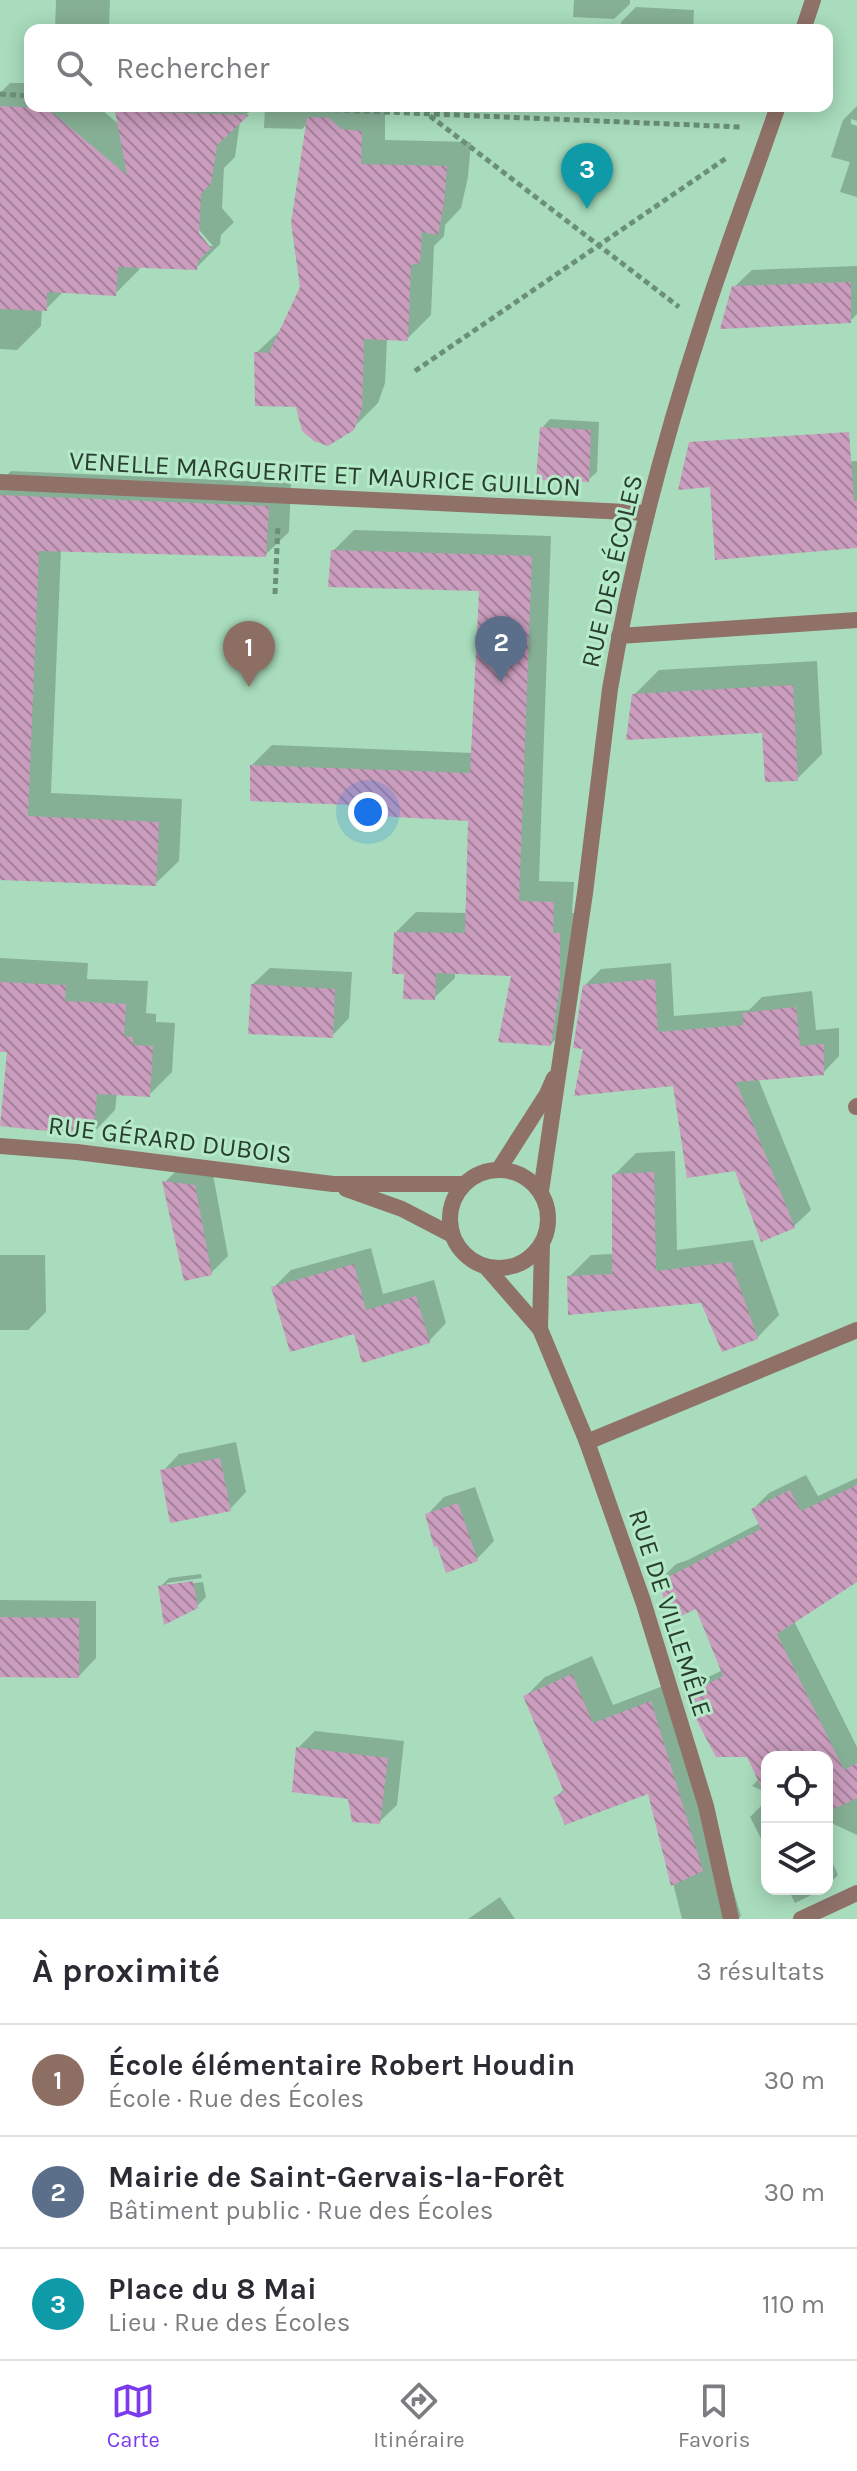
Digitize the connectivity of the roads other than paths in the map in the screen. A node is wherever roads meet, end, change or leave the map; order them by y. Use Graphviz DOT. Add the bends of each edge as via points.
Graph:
graph roads {
  1 [pos="813,0"];
  2 [pos="805,24"];
  3 [pos="776,112"];
  4 [pos="0,482"];
  5 [pos="647,513"];
  6 [pos="857,620"];
  7 [pos="619,636"];
  8 [pos="562,1062"];
  9 [pos="0,1146"];
  10 [pos="499,1169"];
  11 [pos="333,1184"];
  12 [pos="463,1184"];
  13 [pos="541,1191"];
  14 [pos="452,1235"];
  15 [pos="542,1244"];
  16 [pos="486,1267"];
  17 [pos="540,1329"];
  18 [pos="857,1330"];
  19 [pos="587,1442"];
  20 [pos="857,1893"];
  21 [pos="731,1919"];
  22 [pos="801,1919"];
  1 -- 2 [label="street"];
  3 -- 5 [label="street, RUE DES ÉCOLES" via="702,324"];
  4 -- 5 [label="street, VENELLE MARGUERITE ET MAURICE GUILLON"];
  5 -- 7 [label="street, RUE DES ÉCOLES"];
  6 -- 7 [label="street"];
  7 -- 8 [label="street, RUE DES ÉCOLES"];
  8 -- 10 [label="street, RUE DES ÉCOLES"];
  8 -- 13 [label="street, RUE DES ÉCOLES"];
  9 -- 11 [label="street, RUE GÉRARD DUBOIS"];
  10 -- 12 [label="street"];
  10 -- 13 [label="street" via="523,1175"];
  11 -- 12 [label="street, RUE GÉRARD DUBOIS"];
  11 -- 14 [label="street, RUE GÉRARD DUBOIS" via="402,1209"];
  12 -- 14 [label="street" via="452,1204"];
  13 -- 15 [label="street" via="549,1217"];
  14 -- 16 [label="street" via="468,1258"];
  15 -- 16 [label="street" via="519,1265"];
  15 -- 17 [label="street, RUE DE VILLEMÊLE"];
  16 -- 17 [label="street, RUE DE VILLEMÊLE"];
  17 -- 19 [label="street, RUE DE VILLEMÊLE"];
  18 -- 19 [label="street"];
  19 -- 21 [label="street, RUE DE VILLEMÊLE" via="706,1806"];
  20 -- 22 [label="street"];
}
